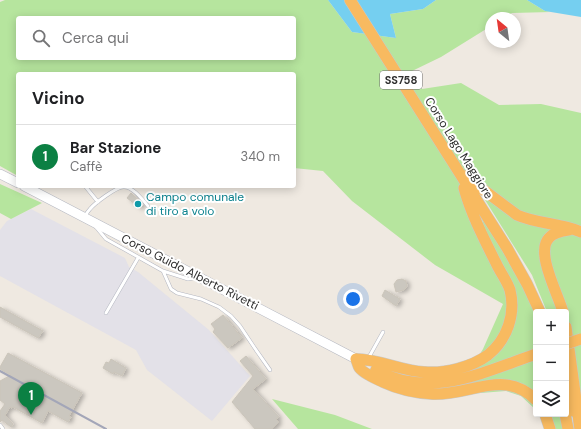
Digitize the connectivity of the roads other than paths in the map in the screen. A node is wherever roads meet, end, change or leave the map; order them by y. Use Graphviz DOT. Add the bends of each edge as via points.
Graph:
graph roads {
  1 [pos="350,0"];
  2 [pos="456,168"];
  3 [pos="0,174"];
  4 [pos="16,182"];
  5 [pos="28,188"];
  6 [pos="87,188"];
  7 [pos="118,188"];
  8 [pos="127,188"];
  9 [pos="98,202"];
  10 [pos="148,206"];
  11 [pos="87,219"];
  12 [pos="577,231"];
  13 [pos="138,258"];
  14 [pos="163,271"];
  15 [pos="198,277"];
  16 [pos="539,309"];
  17 [pos="562,309"];
  18 [pos="106,313"];
  19 [pos="383,332"];
  20 [pos="581,339"];
  21 [pos="569,343"];
  22 [pos="568,345"];
  23 [pos="533,355"];
  24 [pos="356,359"];
  25 [pos="368,359"];
  26 [pos="270,370"];
  27 [pos="569,397"];
  28 [pos="533,398"];
  29 [pos="546,417"];
  30 [pos="566,417"];
  31 [pos="0,425"];
  32 [pos="3,429"];
  33 [pos="550,429"];
  34 [pos="568,429"];
  35 [pos="579,429"];
  1 -- 2 [label="highway, Corso Lago Maggiore / SS758"];
  2 -- 12 [label="highway" via="517,215"];
  2 -- 16 [label="highway, Corso Lago Maggiore / SS758" via="528,284"];
  2 -- 25 [label="highway" via="478,226 510,290 512,317 501,342 481,360 450,370 425,373"];
  3 -- 4 [label="main road"];
  5 -- 11 [label="main road, Corso Guido Alberto Rivetti"];
  6 -- 9 [label="lane"];
  7 -- 9 [label="lane"];
  8 -- 10 [label="lane" via="133,190"];
  9 -- 11 [label="lane" via="90,208"];
  11 -- 13 [label="lane" via="106,239"];
  11 -- 15 [label="main road, Corso Guido Alberto Rivetti"];
  12 -- 17 [label="highway" via="556,232 549,237 544,250 544,260"];
  13 -- 14 [label="lane"];
  13 -- 18 [label="lane"];
  14 -- 15 [label="lane" via="188,278"];
  14 -- 26 [label="lane" via="171,289 177,293 201,299 231,316"];
  15 -- 24 [label="main road, Corso Guido Alberto Rivetti"];
  19 -- 25 [label="lane"];
  20 -- 21 [label="highway, bridge"];
  22 -- 35 [label="highway"];
  23 -- 24 [label="highway" via="461,380 437,383 391,377"];
  24 -- 25 [label="highway"];
  24 -- 28 [label="highway" via="360,369 396,388 434,394 502,384 514,387"];
  27 -- 35 [label="highway"];
  29 -- 33 [label="highway"];
  30 -- 34 [label="highway"];
  31 -- 32 [label="lane"];
}
